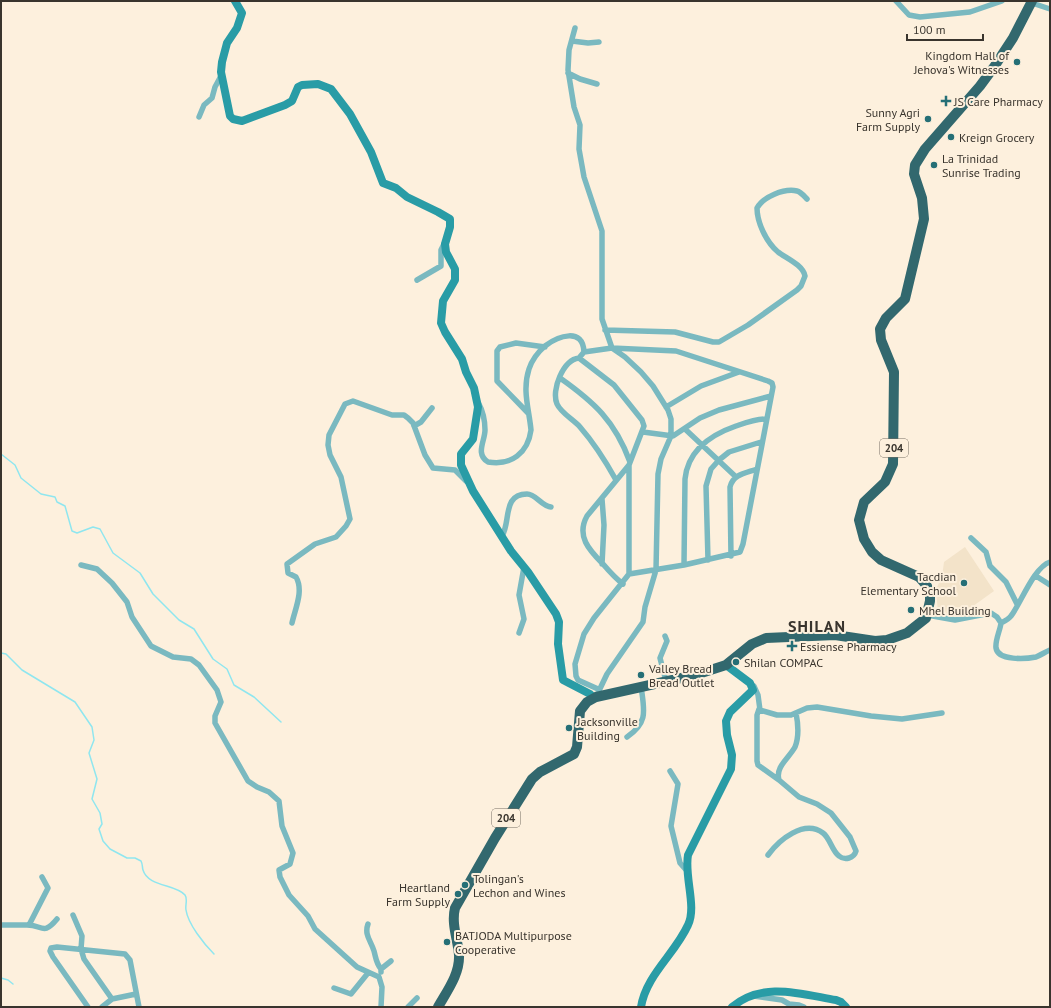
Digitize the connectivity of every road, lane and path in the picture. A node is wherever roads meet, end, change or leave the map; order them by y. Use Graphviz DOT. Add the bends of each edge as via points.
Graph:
graph roads {
  1 [pos="235,1"];
  2 [pos="896,1"];
  3 [pos="1002,1"];
  4 [pos="1033,3"];
  5 [pos="1050,9"];
  6 [pos="575,28"];
  7 [pos="572,41"];
  8 [pos="599,42"];
  9 [pos="568,73"];
  10 [pos="222,74"];
  11 [pos="597,84"];
  12 [pos="199,117"];
  13 [pos="807,199"];
  14 [pos="445,242"];
  15 [pos="417,280"];
  16 [pos="605,330"];
  17 [pos="545,346"];
  18 [pos="612,348"];
  19 [pos="584,352"];
  20 [pos="579,358"];
  21 [pos="739,372"];
  22 [pos="560,378"];
  23 [pos="771,396"];
  24 [pos="477,401"];
  25 [pos="666,407"];
  26 [pos="432,408"];
  27 [pos="528,414"];
  28 [pos="766,419"];
  29 [pos="414,426"];
  30 [pos="685,429"];
  31 [pos="642,432"];
  32 [pos="671,436"];
  33 [pos="761,442"];
  34 [pos="702,444"];
  35 [pos="719,460"];
  36 [pos="630,464"];
  37 [pos="757,469"];
  38 [pos="735,476"];
  39 [pos="616,480"];
  40 [pos="468,484"];
  41 [pos="602,499"];
  42 [pos="551,507"];
  43 [pos="502,536"];
  44 [pos="971,538"];
  45 [pos="731,556"];
  46 [pos="708,560"];
  47 [pos="1050,562"];
  48 [pos="602,564"];
  49 [pos="81,565"];
  50 [pos="684,566"];
  51 [pos="524,567"];
  52 [pos="656,570"];
  53 [pos="629,574"];
  54 [pos="1036,576"];
  55 [pos="623,584"];
  56 [pos="1050,585"];
  57 [pos="1017,604"];
  58 [pos="927,615"];
  59 [pos="292,623"];
  60 [pos="1001,623"];
  61 [pos="520,633"];
  62 [pos="666,636"];
  63 [pos="1050,650"];
  64 [pos="726,665"];
  65 [pos="666,681"];
  66 [pos="750,683"];
  67 [pos="641,686"];
  68 [pos="596,695"];
  69 [pos="759,709"];
  70 [pos="796,713"];
  71 [pos="942,713"];
  72 [pos="627,737"];
  73 [pos="670,772"];
  74 [pos="779,780"];
  75 [pos="768,855"];
  76 [pos="687,870"];
  77 [pos="42,877"];
  78 [pos="73,915"];
  79 [pos="57,919"];
  80 [pos="368,924"];
  81 [pos="1,925"];
  82 [pos="29,925"];
  83 [pos="81,949"];
  84 [pos="391,962"];
  85 [pos="381,969"];
  86 [pos="368,973"];
  87 [pos="379,977"];
  88 [pos="334,988"];
  89 [pos="136,994"];
  90 [pos="752,995"];
  91 [pos="417,998"];
  92 [pos="112,999"];
  93 [pos="88,1007"];
  94 [pos="102,1007"];
  95 [pos="139,1007"];
  96 [pos="381,1007"];
  97 [pos="408,1007"];
  98 [pos="438,1007"];
  99 [pos="641,1007"];
  100 [pos="732,1007"];
  101 [pos="804,1007"];
  102 [pos="846,1007"];
  1 -- 10 [label="street" via="242,13 237,28 227,43"];
  2 -- 3 [label="street" via="909,15 920,17 970,12"];
  4 -- 5 [label="street"];
  4 -- 58 [label="highway, 204" via="994,67 925,149 915,165 914,174 922,198 924,220 906,299 886,318 880,329 881,340 894,372 893,464 885,482 864,502 860,514 860,527 868,547 877,557 919,577 924,582 930,596"];
  6 -- 7 [label="street"];
  7 -- 8 [label="street"];
  7 -- 9 [label="street"];
  9 -- 11 [label="street"];
  9 -- 16 [label="street" via="580,125 579,149 584,177 602,231 600,306"];
  10 -- 12 [label="street" via="212,98 204,105"];
  10 -- 14 [label="street" via="230,116 238,121 251,119 289,103 298,87 302,85 318,84 332,90 356,124 383,183 449,218 450,228"];
  13 -- 16 [label="street" via="797,191 789,191 765,199 757,208 770,245 802,269 805,276 797,290 748,325 725,339 713,342 675,332"];
  14 -- 15 [label="street" via="441,250 441,266"];
  14 -- 24 [label="street" via="446,252 456,274 443,301 441,323 459,352"];
  16 -- 18 [label="street"];
  17 -- 19 [label="street" via="558,339 575,335 581,341"];
  17 -- 27 [label="street" via="537,354 529,370 525,396"];
  17 -- 27 [label="street" via="512,343 500,347 497,351 497,381"];
  18 -- 19 [label="street"];
  18 -- 21 [label="street" via="676,351"];
  18 -- 25 [label="street" via="641,372"];
  19 -- 20 [label="street"];
  20 -- 22 [label="street" via="569,363"];
  20 -- 31 [label="street" via="606,378 629,402 643,421"];
  21 -- 23 [label="street" via="772,383"];
  21 -- 25 [label="street" via="701,386"];
  22 -- 36 [label="street" via="594,404 608,420"];
  22 -- 39 [label="street" via="555,393 557,404 588,437"];
  23 -- 28 [label="street"];
  23 -- 30 [label="street" via="719,410 700,418"];
  24 -- 27 [label="street" via="483,413 485,430 481,452 488,462 508,462 523,452 530,436"];
  24 -- 40 [label="street" via="478,412 473,439 460,454"];
  25 -- 32 [label="street" via="671,419"];
  26 -- 29 [label="street" via="421,422"];
  28 -- 33 [label="street"];
  28 -- 34 [label="street" via="726,430"];
  29 -- 40 [label="street" via="433,468 455,470"];
  29 -- 59 [label="street" via="404,415 392,415 366,404 351,401 344,405 329,435 328,445 341,477 350,519 336,536 316,544 287,564 288,573 296,578 299,586"];
  30 -- 32 [label="street"];
  30 -- 34 [label="street"];
  31 -- 32 [label="street"];
  31 -- 36 [label="street"];
  32 -- 52 [label="street" via="661,459 658,474"];
  33 -- 35 [label="street" via="741,448"];
  33 -- 37 [label="street"];
  34 -- 35 [label="street"];
  34 -- 50 [label="street" via="686,470"];
  35 -- 38 [label="street"];
  35 -- 46 [label="street" via="711,469 706,486"];
  36 -- 39 [label="street"];
  36 -- 53 [label="street"];
  37 -- 38 [label="street"];
  37 -- 45 [label="street" via="743,544 740,552"];
  38 -- 45 [label="street" via="730,487"];
  39 -- 41 [label="street"];
  40 -- 43 [label="street"];
  41 -- 48 [label="street"];
  41 -- 48 [label="street" via="585,520 583,533 588,550"];
  42 -- 43 [label="street" via="527,494 517,497 508,507 507,525"];
  43 -- 51 [label="street"];
  44 -- 57 [label="street" via="986,552 990,566 1006,582"];
  45 -- 46 [label="street"];
  46 -- 50 [label="street"];
  47 -- 54 [label="street"];
  48 -- 55 [label="street"];
  49 -- 86 [label="street" via="97,569 112,583 151,646 173,657 194,660 202,669 221,699 215,723 241,771 251,784 269,792 278,801 282,826 293,853 290,864 279,870 289,895 308,916 315,929 357,967"];
  50 -- 52 [label="street"];
  51 -- 61 [label="street" via="519,595 524,619"];
  51 -- 68 [label="street" via="558,618 558,644 564,680"];
  52 -- 53 [label="street"];
  52 -- 68 [label="street" via="642,624 607,674"];
  53 -- 55 [label="street"];
  54 -- 56 [label="street"];
  54 -- 57 [label="street"];
  55 -- 68 [label="street" via="588,626 577,655 575,671 578,680"];
  57 -- 60 [label="street" via="1010,617"];
  58 -- 60 [label="street" via="955,620 992,613"];
  58 -- 64 [label="highway" via="907,633 887,640 875,641 835,635 766,638 752,644"];
  60 -- 63 [label="street" via="996,643 997,652 1000,654 1023,658"];
  62 -- 65 [label="street" via="667,641 660,658"];
  64 -- 65 [label="highway"];
  64 -- 66 [label="street"];
  65 -- 67 [label="highway"];
  66 -- 69 [label="street" via="757,691"];
  66 -- 76 [label="street" via="752,691 730,712 726,721 732,755 731,769 688,855"];
  67 -- 68 [label="highway"];
  67 -- 72 [label="street" via="644,717 640,726"];
  68 -- 98 [label="highway, 204" via="580,711 576,751 532,779 455,908 459,962"];
  69 -- 70 [label="street" via="777,714"];
  69 -- 74 [label="street" via="758,765"];
  70 -- 71 [label="street" via="811,706 902,719"];
  70 -- 74 [label="street" via="796,742 792,752 783,762 778,774"];
  73 -- 76 [label="street" via="678,784 670,826 680,864"];
  74 -- 75 [label="street" via="799,797 831,813 850,837 856,851 853,857 847,859 839,856 824,834 806,829 782,839"];
  76 -- 99 [label="street" via="691,914 688,925 670,955 649,982"];
  77 -- 82 [label="street" via="48,888"];
  78 -- 83 [label="street" via="82,936"];
  79 -- 82 [label="street" via="46,929"];
  80 -- 85 [label="street" via="367,934"];
  81 -- 82 [label="street"];
  83 -- 89 [label="street" via="125,954 130,960"];
  83 -- 92 [label="street" via="84,959"];
  83 -- 93 [label="street" via="57,947 51,948 50,951"];
  84 -- 85 [label="street"];
  85 -- 87 [label="street"];
  86 -- 87 [label="street"];
  86 -- 88 [label="street" via="351,994"];
  87 -- 96 [label="street" via="382,987"];
  89 -- 92 [label="street"];
  89 -- 95 [label="street"];
  90 -- 100 [label="street"];
  90 -- 101 [label="street"];
  90 -- 102 [label="street" via="785,991 836,1000"];
  91 -- 97 [label="street"];
  92 -- 94 [label="street"];
}
